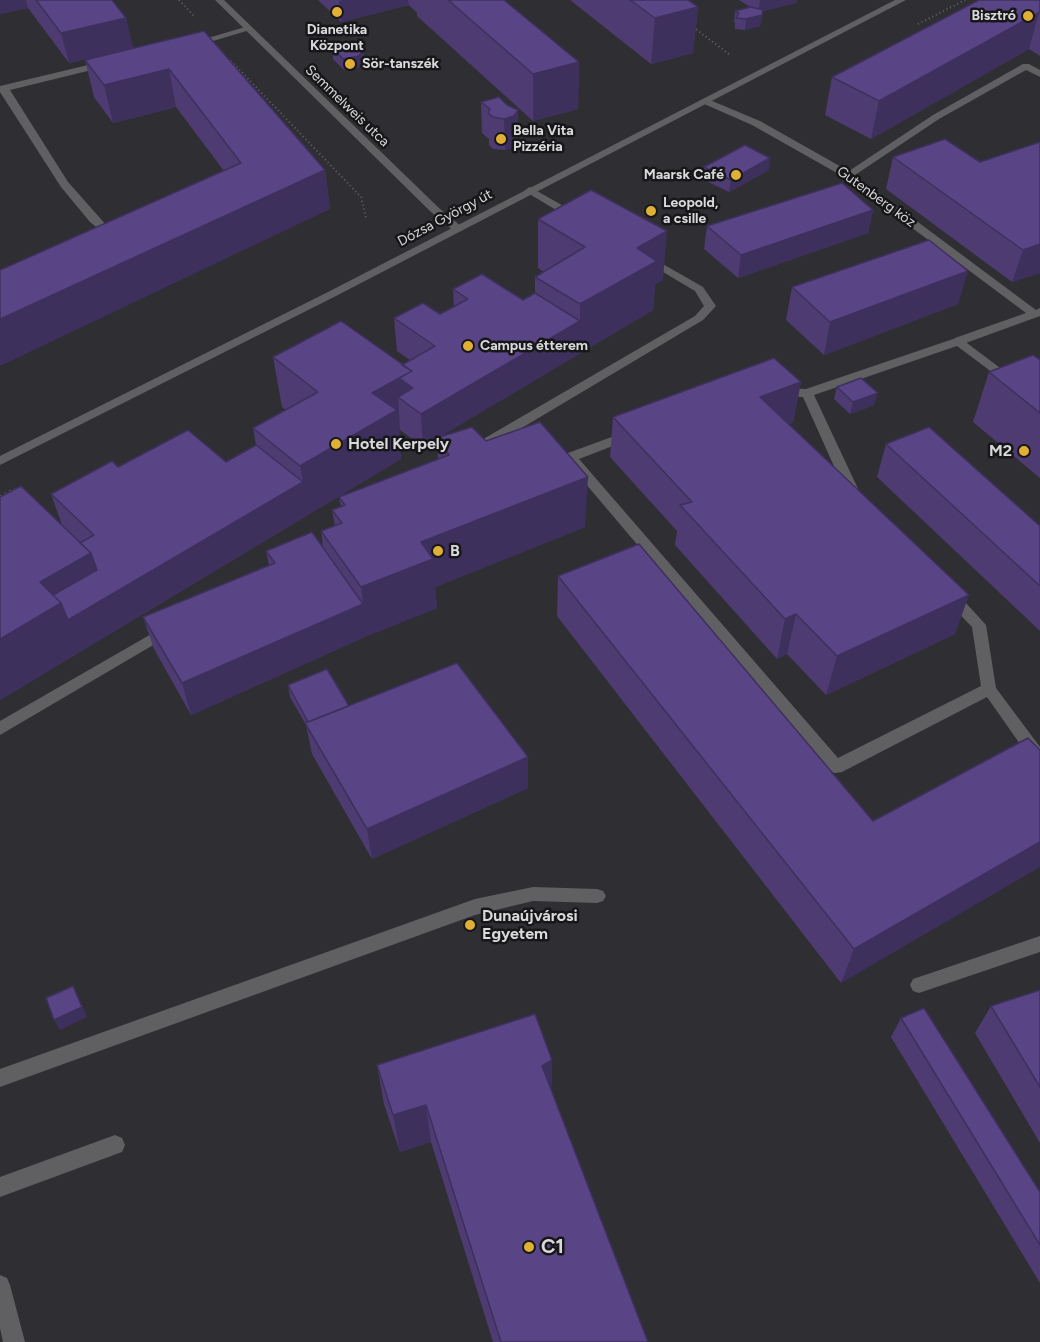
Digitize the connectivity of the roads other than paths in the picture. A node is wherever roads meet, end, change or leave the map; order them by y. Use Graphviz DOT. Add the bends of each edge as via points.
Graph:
graph roads {
  1 [pos="219,0"];
  2 [pos="902,0"];
  3 [pos="248,29"];
  4 [pos="183,46"];
  5 [pos="116,62"];
  6 [pos="1040,74"];
  7 [pos="2,89"];
  8 [pos="705,102"];
  9 [pos="848,175"];
  10 [pos="530,190"];
  11 [pos="588,224"];
  12 [pos="458,229"];
  13 [pos="110,235"];
  14 [pos="639,254"];
  15 [pos="1037,313"];
  16 [pos="960,341"];
  17 [pos="764,392"];
  18 [pos="807,393"];
  19 [pos="1040,404"];
  20 [pos="646,428"];
  21 [pos="462,457"];
  22 [pos="0,460"];
  23 [pos="865,506"];
  24 [pos="938,583"];
  25 [pos="175,626"];
  26 [pos="989,689"];
  27 [pos="0,729"];
  28 [pos="1040,759"];
  29 [pos="597,896"];
  30 [pos="1040,944"];
  31 [pos="919,985"];
  32 [pos="0,1078"];
  33 [pos="115,1145"];
  34 [pos="0,1187"];
  35 [pos="0,1285"];
  36 [pos="14,1342"];
  1 -- 3 [label="street, Semmelweis utca"];
  2 -- 8 [label="street, Dózsa György út"];
  3 -- 4 [label="street"];
  3 -- 12 [label="street, Semmelweis utca"];
  5 -- 7 [label="street"];
  6 -- 9 [label="street" via="1026,66 936,117"];
  7 -- 13 [label="street" via="73,198"];
  8 -- 9 [label="street, Gutenberg köz" via="756,123"];
  8 -- 10 [label="street, Dózsa György út"];
  9 -- 15 [label="street, Gutenberg köz"];
  10 -- 11 [label="street"];
  10 -- 12 [label="street, Dózsa György út"];
  12 -- 22 [label="street, Dózsa György út"];
  14 -- 21 [label="street" via="699,289 711,306 699,318"];
  15 -- 16 [label="street, Gutenberg köz"];
  16 -- 18 [label="street, Gutenberg köz"];
  16 -- 19 [label="street"];
  17 -- 18 [label="street"];
  18 -- 23 [label="street" via="849,489"];
  20 -- 26 [label="street" via="570,457 836,767"];
  24 -- 26 [label="street" via="979,625"];
  25 -- 27 [label="street"];
  26 -- 28 [label="street"];
  29 -- 32 [label="street" via="532,894 475,907"];
  30 -- 31 [label="street"];
  33 -- 34 [label="street"];
  35 -- 36 [label="street"];
}
